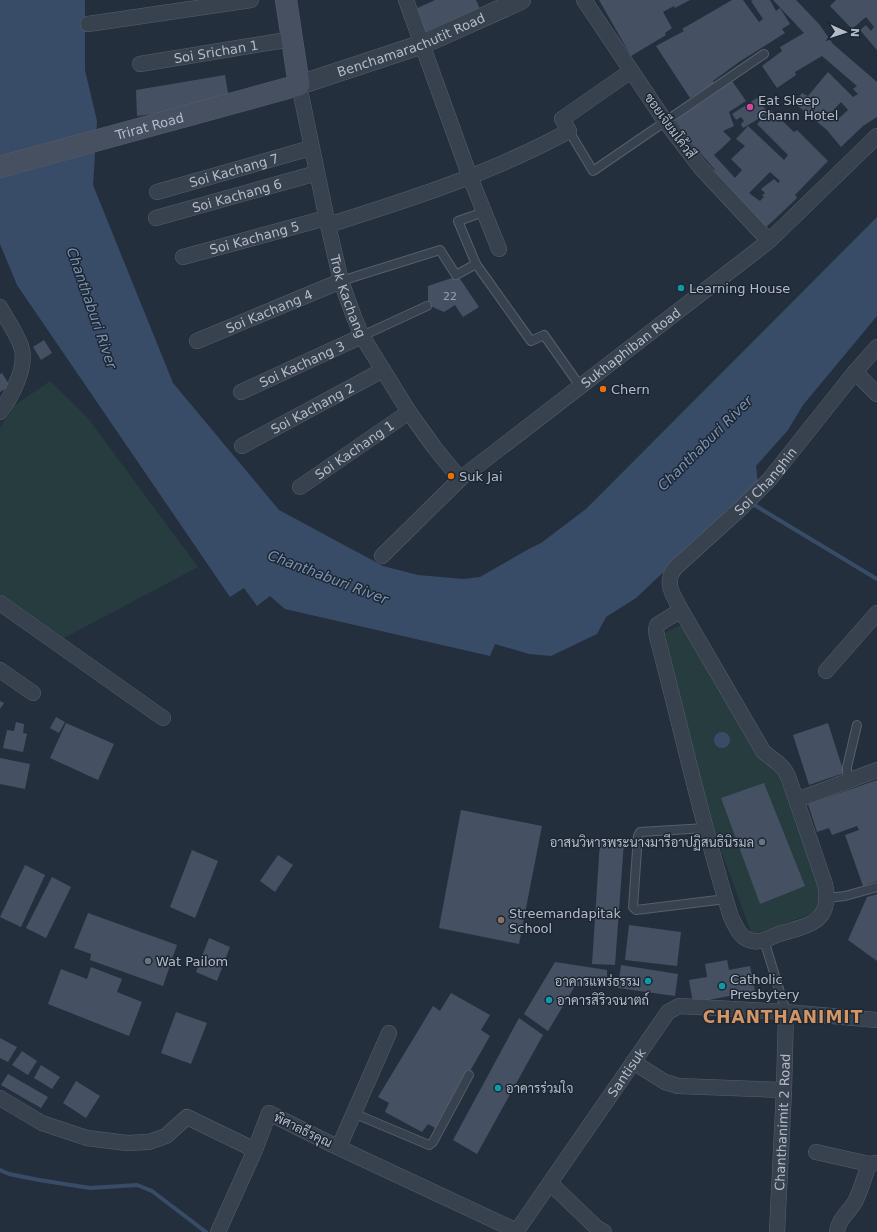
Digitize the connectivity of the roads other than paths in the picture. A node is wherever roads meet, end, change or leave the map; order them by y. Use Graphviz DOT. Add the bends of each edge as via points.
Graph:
graph roads {
  1 [pos="251,0"];
  2 [pos="286,0"];
  3 [pos="406,0"];
  4 [pos="521,0"];
  5 [pos="584,0"];
  6 [pos="88,24"];
  7 [pos="292,40"];
  8 [pos="422,44"];
  9 [pos="764,54"];
  10 [pos="140,64"];
  11 [pos="631,71"];
  12 [pos="299,85"];
  13 [pos="665,121"];
  14 [pos="569,131"];
  15 [pos="877,136"];
  16 [pos="312,148"];
  17 [pos="0,167"];
  18 [pos="317,173"];
  19 [pos="470,177"];
  20 [pos="156,192"];
  21 [pos="484,212"];
  22 [pos="156,218"];
  23 [pos="327,222"];
  24 [pos="768,242"];
  25 [pos="499,249"];
  26 [pos="183,257"];
  27 [pos="476,264"];
  28 [pos="341,281"];
  29 [pos="427,306"];
  30 [pos="0,307"];
  31 [pos="362,336"];
  32 [pos="197,341"];
  33 [pos="877,347"];
  34 [pos="383,370"];
  35 [pos="855,372"];
  36 [pos="580,386"];
  37 [pos="241,392"];
  38 [pos="877,394"];
  39 [pos="0,412"];
  40 [pos="409,412"];
  41 [pos="242,446"];
  42 [pos="460,479"];
  43 [pos="300,487"];
  44 [pos="382,556"];
  45 [pos="0,603"];
  46 [pos="681,610"];
  47 [pos="877,613"];
  48 [pos="0,670"];
  49 [pos="826,671"];
  50 [pos="33,693"];
  51 [pos="163,718"];
  52 [pos="857,725"];
  53 [pos="877,770"];
  54 [pos="847,781"];
  55 [pos="797,800"];
  56 [pos="706,828"];
  57 [pos="877,887"];
  58 [pos="827,898"];
  59 [pos="726,899"];
  60 [pos="764,940"];
  61 [pos="786,1012"];
  62 [pos="877,1020"];
  63 [pos="389,1033"];
  64 [pos="633,1062"];
  65 [pos="469,1075"];
  66 [pos="784,1090"];
  67 [pos="0,1099"];
  68 [pos="353,1113"];
  69 [pos="339,1147"];
  70 [pos="255,1150"];
  71 [pos="816,1152"];
  72 [pos="873,1164"];
  73 [pos="550,1183"];
  74 [pos="218,1231"];
  75 [pos="517,1232"];
  76 [pos="604,1232"];
  77 [pos="777,1232"];
  78 [pos="837,1232"];
  1 -- 6 [label="street"];
  2 -- 7 [label="main road"];
  3 -- 8 [label="street"];
  4 -- 8 [label="street, Benchamarachutit Road"];
  5 -- 11 [label="street, ซอยเจียมโค้วสี"];
  7 -- 10 [label="street, Soi Srichan 1"];
  7 -- 12 [label="main road"];
  8 -- 12 [label="street, Benchamarachutit Road"];
  8 -- 19 [label="street"];
  9 -- 13 [label="lane"];
  11 -- 13 [label="street, ซอยเจียมโค้วสี"];
  11 -- 14 [label="street" via="562,119"];
  12 -- 16 [label="street, Trok Kachang"];
  12 -- 17 [label="main road, Trirat Road"];
  13 -- 14 [label="lane" via="593,171"];
  13 -- 24 [label="street, ซอยเจียมโค้วสี" via="700,167"];
  14 -- 19 [label="street, Soi Kachang 5"];
  15 -- 24 [label="street, Sukhaphiban Road"];
  16 -- 18 [label="street, Trok Kachang"];
  16 -- 20 [label="street, Soi Kachang 7"];
  18 -- 22 [label="street, Soi Kachang 6"];
  18 -- 23 [label="street, Trok Kachang"];
  19 -- 21 [label="street"];
  19 -- 23 [label="street, Soi Kachang 5" via="434,191"];
  21 -- 25 [label="street"];
  21 -- 27 [label="lane" via="458,221"];
  23 -- 26 [label="street, Soi Kachang 5"];
  23 -- 28 [label="street, Trok Kachang"];
  24 -- 36 [label="street, Sukhaphiban Road"];
  27 -- 28 [label="lane" via="456,275 440,250"];
  27 -- 36 [label="lane" via="531,341 544,335"];
  28 -- 31 [label="street, Trok Kachang"];
  28 -- 32 [label="street, Soi Kachang 4"];
  29 -- 31 [label="lane"];
  30 -- 39 [label="street" via="18,340 22,355 15,387"];
  31 -- 34 [label="street, Trok Kachang"];
  31 -- 37 [label="street, Soi Kachang 3"];
  33 -- 35 [label="street, Soi Changhin"];
  34 -- 40 [label="street, Trok Kachang"];
  34 -- 41 [label="street, Soi Kachang 2"];
  35 -- 38 [label="street"];
  35 -- 46 [label="street, Soi Changhin" via="769,480 672,572 670,589"];
  36 -- 42 [label="street, Sukhaphiban Road"];
  40 -- 42 [label="street, Trok Kachang"];
  40 -- 43 [label="street, Soi Kachang 1"];
  42 -- 44 [label="street, Sukhaphiban Road"];
  45 -- 51 [label="street"];
  46 -- 55 [label="street, Soi Changhin" via="763,751 785,769"];
  46 -- 56 [label="street" via="659,623 657,634"];
  47 -- 49 [label="street"];
  48 -- 50 [label="street"];
  52 -- 54 [label="lane" via="847,767"];
  53 -- 54 [label="street"];
  54 -- 55 [label="street"];
  55 -- 58 [label="street, Soi Changhin" via="825,884"];
  56 -- 59 [label="street"];
  56 -- 59 [label="lane" via="640,832 633,907 636,910"];
  57 -- 58 [label="lane"];
  58 -- 60 [label="street" via="826,906 818,920"];
  59 -- 60 [label="street" via="736,928 742,936 753,941"];
  60 -- 61 [label="lane"];
  61 -- 62 [label="street, Santisuk"];
  61 -- 64 [label="street, Santisuk" via="679,1006 668,1012"];
  61 -- 66 [label="street, Chanthanimit 2 Road"];
  63 -- 68 [label="street"];
  64 -- 66 [label="street" via="665,1082 678,1086"];
  64 -- 73 [label="street, Santisuk"];
  65 -- 68 [label="lane" via="429,1145"];
  66 -- 77 [label="street, Chanthanimit 2 Road"];
  67 -- 70 [label="street" via="42,1122 87,1138 126,1143 149,1142 166,1136 187,1117"];
  68 -- 69 [label="street"];
  69 -- 70 [label="street, พิศาลธีรคุณ" via="267,1110"];
  69 -- 75 [label="street, พิศาลธีรคุณ"];
  70 -- 74 [label="street, พิศาลธีรคุณ"];
  71 -- 72 [label="street"];
  72 -- 78 [label="street" via="855,1201 838,1225"];
  73 -- 75 [label="street, Santisuk"];
  73 -- 76 [label="street"];
}
